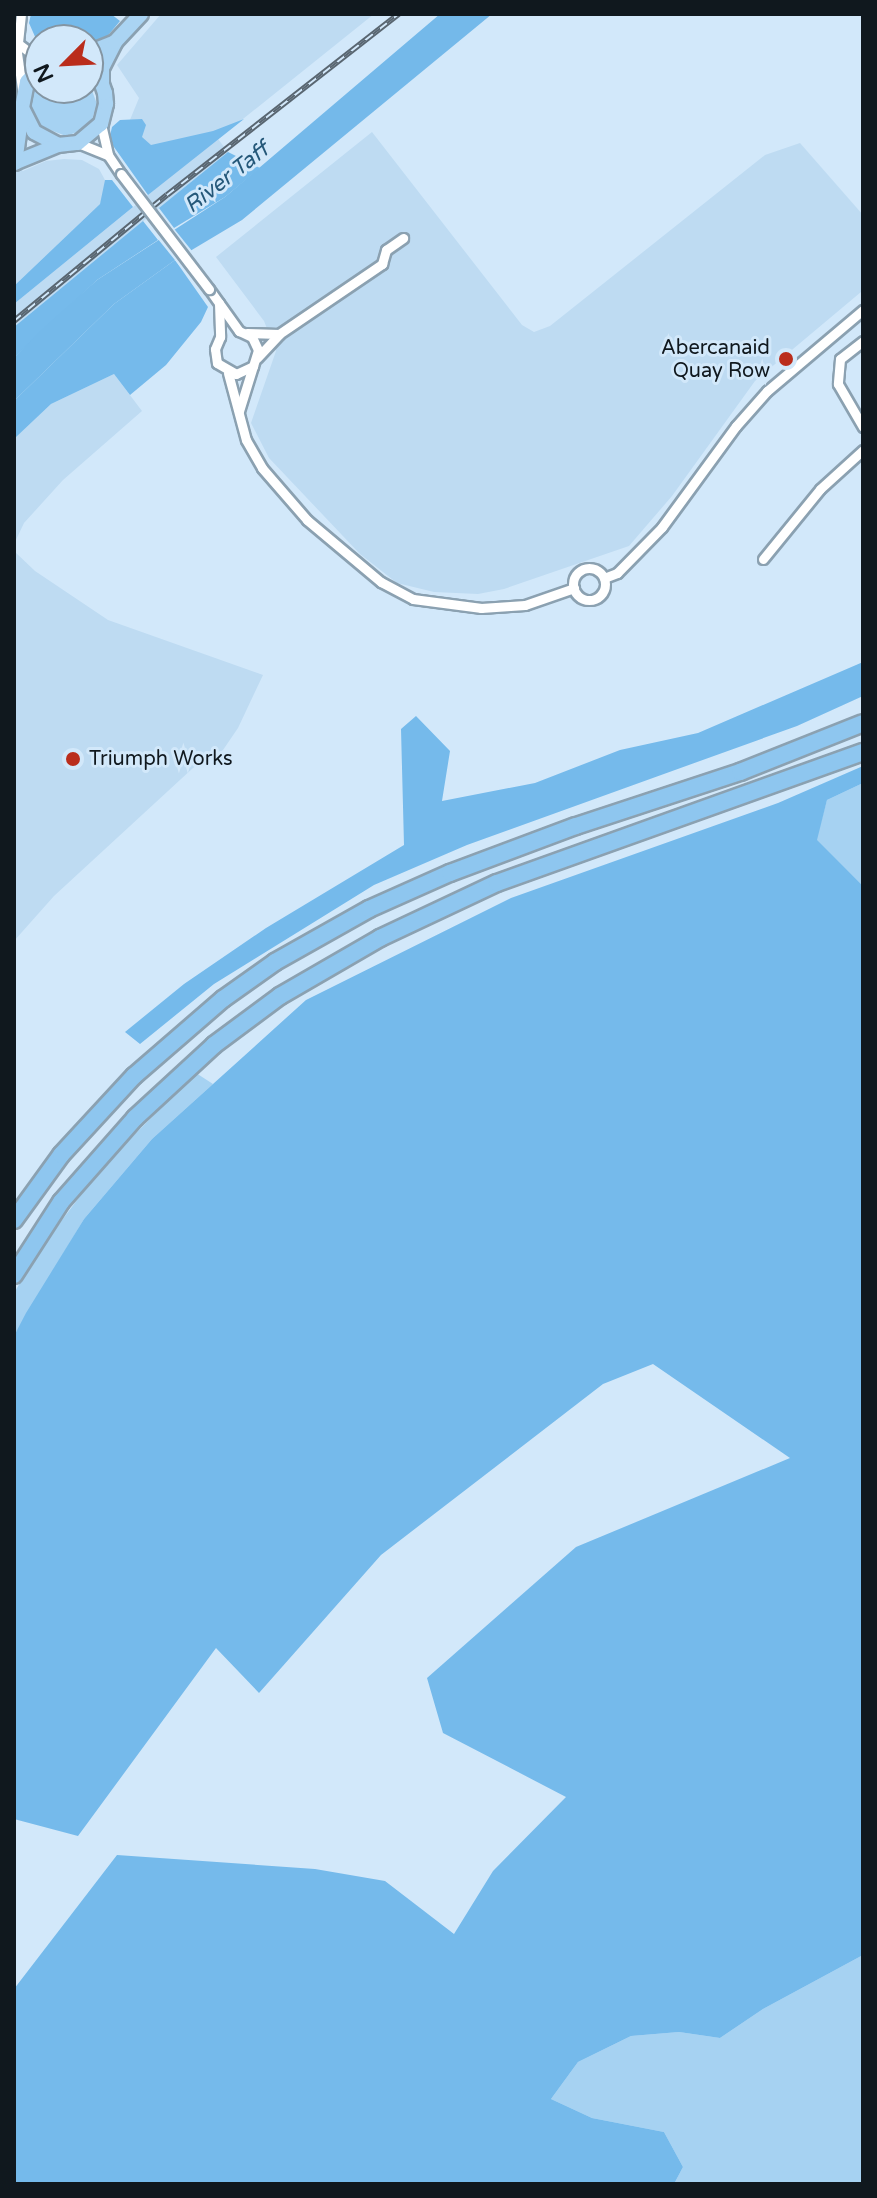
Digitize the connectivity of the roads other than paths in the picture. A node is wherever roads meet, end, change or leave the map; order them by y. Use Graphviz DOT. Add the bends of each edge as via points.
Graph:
graph roads {
  1 [pos="21,14"];
  2 [pos="141,14"];
  3 [pos="115,42"];
  4 [pos="20,45"];
  5 [pos="104,46"];
  6 [pos="24,48"];
  7 [pos="104,64"];
  8 [pos="104,93"];
  9 [pos="24,94"];
  10 [pos="22,102"];
  11 [pos="101,124"];
  12 [pos="78,143"];
  13 [pos="58,145"];
  14 [pos="108,155"];
  15 [pos="14,163"];
  16 [pos="403,238"];
  17 [pos="219,303"];
  18 [pos="863,310"];
  19 [pos="242,332"];
  20 [pos="279,334"];
  21 [pos="220,337"];
  22 [pos="863,341"];
  23 [pos="256,361"];
  24 [pos="228,373"];
  25 [pos="238,413"];
  26 [pos="863,427"];
  27 [pos="863,450"];
  28 [pos="763,559"];
  29 [pos="604,578"];
  30 [pos="574,588"];
  31 [pos="863,723"];
  32 [pos="863,752"];
  33 [pos="14,1220"];
  34 [pos="14,1275"];
  1 -- 4 [label="street"];
  2 -- 3 [label="main road"];
  3 -- 5 [label="main road"];
  3 -- 7 [label="main road"];
  4 -- 6 [label="street"];
  4 -- 10 [label="street"];
  8 -- 11 [label="main road"];
  9 -- 10 [label="main road"];
  10 -- 13 [label="main road" via="34,132"];
  10 -- 15 [label="main road"];
  11 -- 12 [label="main road"];
  11 -- 14 [label="street"];
  12 -- 13 [label="main road"];
  12 -- 14 [label="street"];
  13 -- 15 [label="main road"];
  14 -- 17 [label="street, bridge"];
  16 -- 20 [label="street" via="386,250 382,264"];
  17 -- 19 [label="street"];
  17 -- 21 [label="street"];
  18 -- 29 [label="street" via="767,391 662,527 617,573"];
  19 -- 20 [label="street"];
  19 -- 21 [label="street"];
  19 -- 23 [label="street" via="256,343"];
  20 -- 23 [label="street"];
  21 -- 24 [label="street" via="215,356"];
  22 -- 26 [label="street" via="840,359 838,384"];
  23 -- 24 [label="street" via="243,373"];
  23 -- 25 [label="street"];
  24 -- 25 [label="street"];
  25 -- 30 [label="street" via="246,440 283,495 345,555 413,599 481,608 525,605"];
  27 -- 28 [label="street" via="820,489"];
  29 -- 30 [label="street" via="597,570 585,569 575,577"];
  29 -- 30 [label="street" via="603,593 594,599 584,599"];
  31 -- 33 [label="highway" via="740,772 450,873 369,909 275,962 211,1008 134,1076 61,1155"];
  32 -- 34 [label="highway" via="497,883 330,966 258,1013 172,1081 61,1202"];
}
